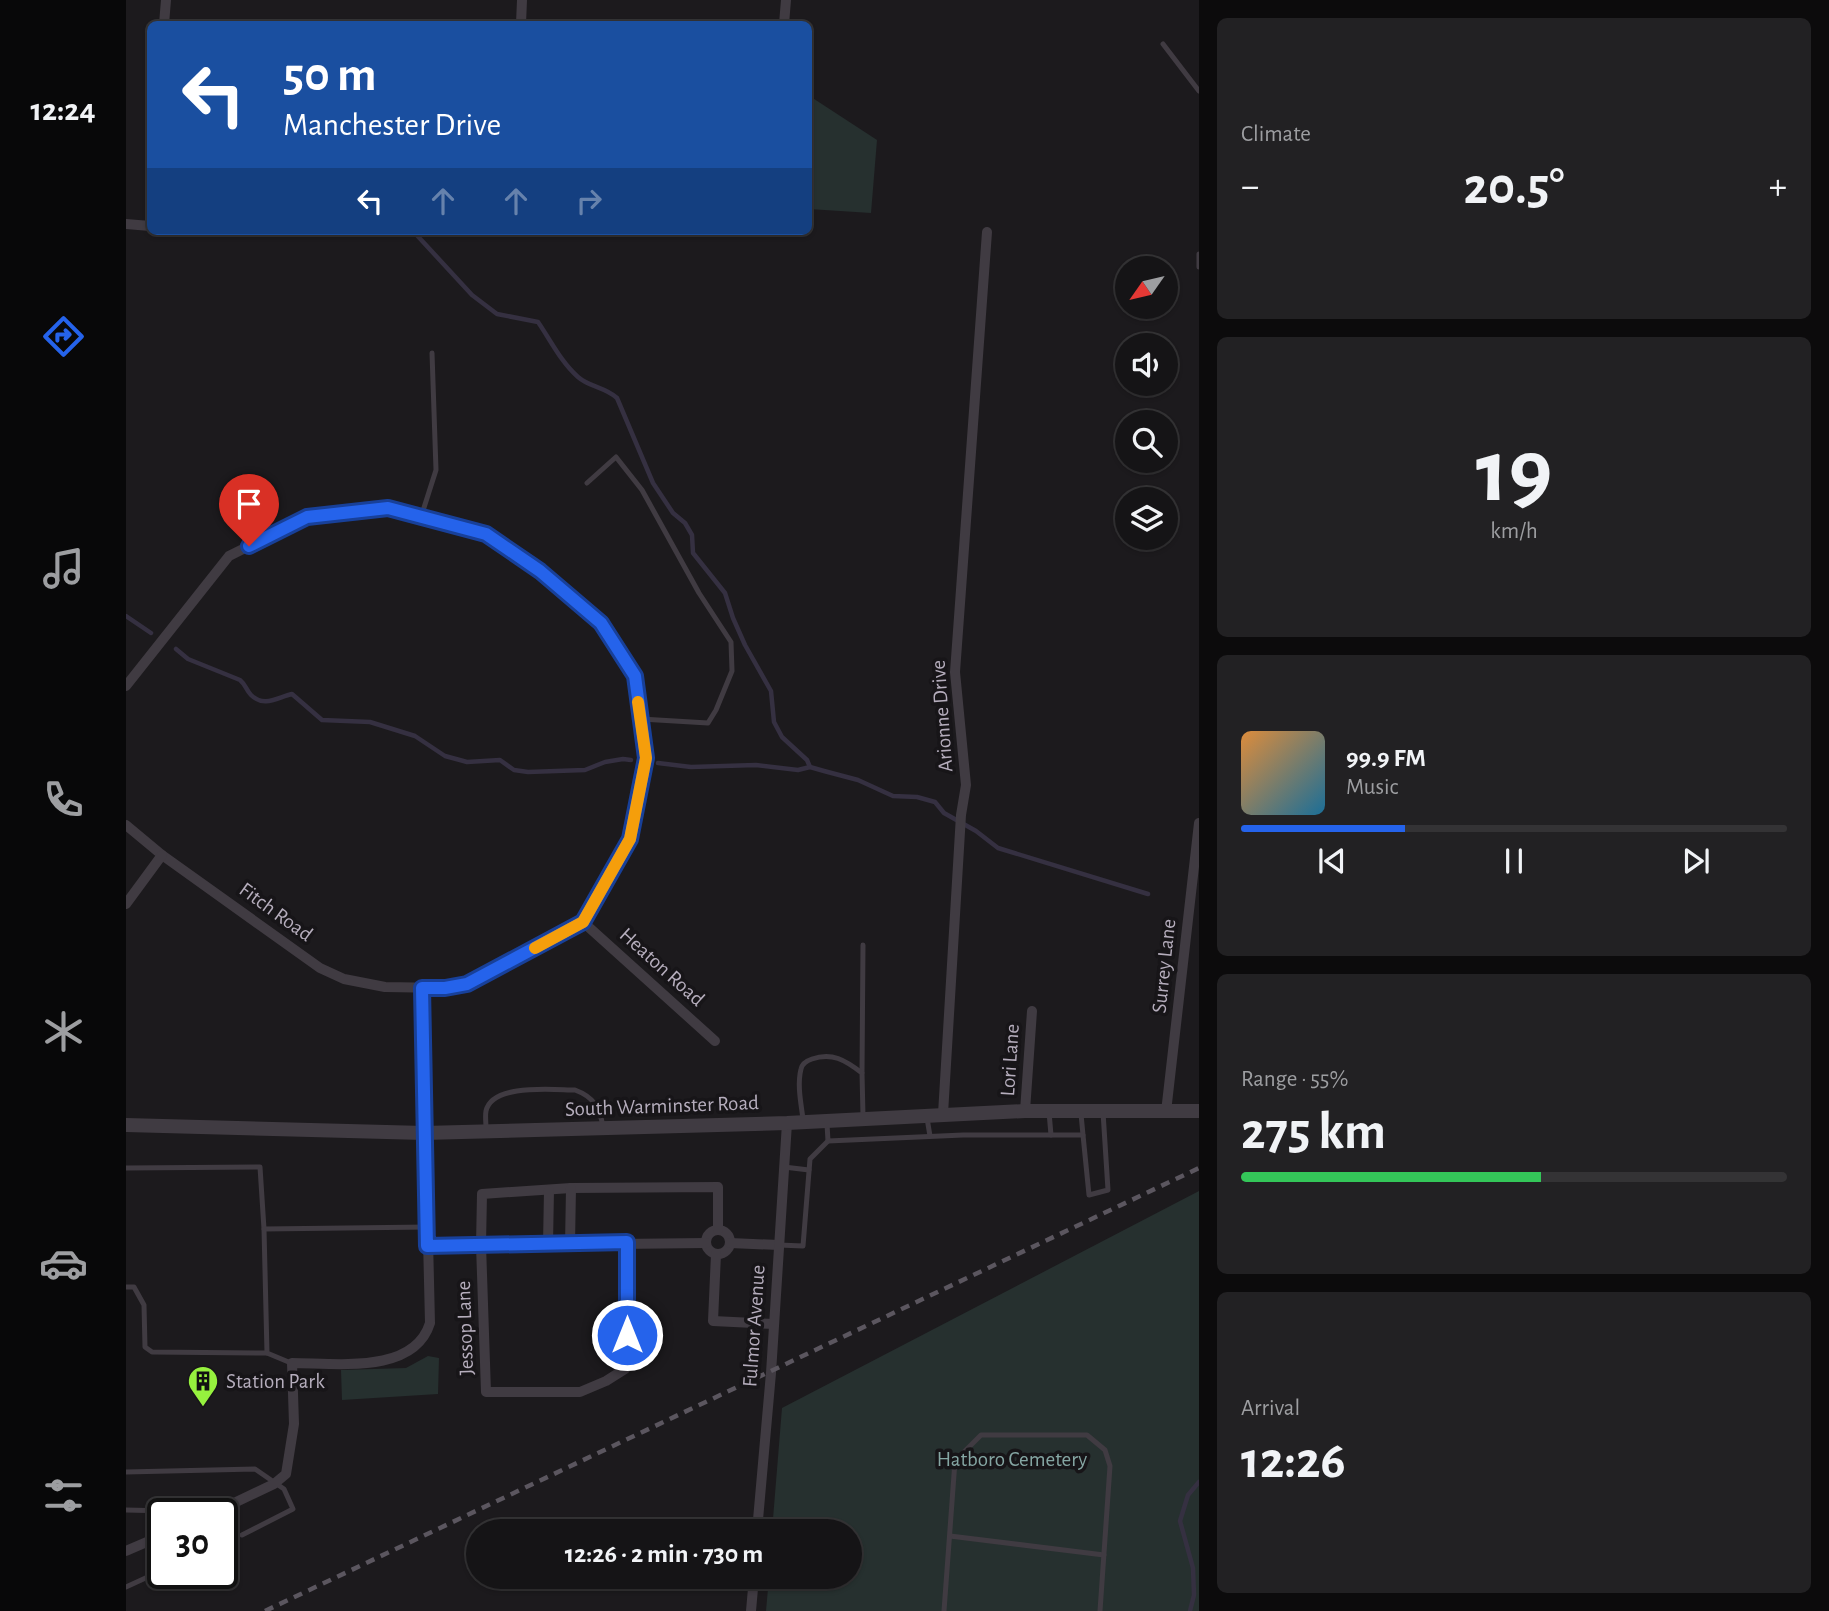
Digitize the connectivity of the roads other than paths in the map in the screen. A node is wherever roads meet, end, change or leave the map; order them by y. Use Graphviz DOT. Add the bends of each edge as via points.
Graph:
graph roads {
  1 [pos="166,0"];
  2 [pos="522,0"];
  3 [pos="786,0"];
  4 [pos="164,21"];
  5 [pos="521,21"];
  6 [pos="784,21"];
  7 [pos="1163,44"];
  8 [pos="1199,91"];
  9 [pos="126,224"];
  10 [pos="147,226"];
  11 [pos="987,232"];
  12 [pos="1199,254"];
  13 [pos="1199,267"];
  14 [pos="432,353"];
  15 [pos="587,482"];
  16 [pos="421,517"];
  17 [pos="126,686"];
  18 [pos="640,719"];
  19 [pos="1199,823"];
  20 [pos="126,825"];
  21 [pos="162,855"];
  22 [pos="126,904"];
  23 [pos="583,922"];
  24 [pos="863,945"];
  25 [pos="422,988"];
  26 [pos="1032,1011"];
  27 [pos="715,1041"];
  28 [pos="862,1073"];
  29 [pos="1026,1111"];
  30 [pos="1199,1111"];
  31 [pos="1049,1112"];
  32 [pos="1081,1112"];
  33 [pos="1103,1112"];
  34 [pos="1166,1112"];
  35 [pos="962,1113"];
  36 [pos="943,1114"];
  37 [pos="927,1115"];
  38 [pos="863,1119"];
  39 [pos="827,1121"];
  40 [pos="803,1122"];
  41 [pos="787,1123"];
  42 [pos="126,1125"];
  43 [pos="604,1128"];
  44 [pos="486,1132"];
  45 [pos="424,1133"];
  46 [pos="963,1135"];
  47 [pos="1051,1135"];
  48 [pos="1083,1135"];
  49 [pos="930,1136"];
  50 [pos="828,1141"];
  51 [pos="784,1167"];
  52 [pos="126,1168"];
  53 [pos="809,1170"];
  54 [pos="571,1188"];
  55 [pos="550,1189"];
  56 [pos="427,1227"];
  57 [pos="264,1229"];
  58 [pos="718,1230"];
  59 [pos="627,1242"];
  60 [pos="706,1242"];
  61 [pos="730,1243"];
  62 [pos="548,1244"];
  63 [pos="570,1244"];
  64 [pos="481,1245"];
  65 [pos="779,1245"];
  66 [pos="427,1246"];
  67 [pos="716,1254"];
  68 [pos="126,1287"];
  69 [pos="774,1324"];
  70 [pos="267,1353"];
  71 [pos="292,1363"];
  72 [pos="126,1472"];
  73 [pos="274,1484"];
  74 [pos="238,1501"];
  75 [pos="126,1510"];
  76 [pos="147,1511"];
  77 [pos="758,1519"];
  78 [pos="242,1535"];
  79 [pos="950,1536"];
  80 [pos="147,1542"];
  81 [pos="126,1551"];
  82 [pos="1104,1555"];
  83 [pos="147,1577"];
  84 [pos="126,1587"];
  85 [pos="753,1589"];
  86 [pos="751,1611"];
  87 [pos="944,1611"];
  88 [pos="1100,1611"];
  1 -- 4 [label="street"];
  2 -- 5 [label="street"];
  3 -- 6 [label="street"];
  7 -- 8 [label="lane"];
  9 -- 10 [label="street"];
  11 -- 36 [label="street, Arionne Drive" via="955,672 966,785"];
  12 -- 13 [label="lane"];
  14 -- 16 [label="lane" via="436,470"];
  15 -- 18 [label="lane" via="616,457 642,491 731,642 732,671 708,723"];
  16 -- 17 [label="street" via="388,508 307,517 229,556"];
  16 -- 18 [label="street" via="486,534 540,571 601,623 635,676"];
  18 -- 23 [label="street" via="646,758 630,839"];
  19 -- 34 [label="street, Surrey Lane"];
  20 -- 21 [label="street, Fitch Road"];
  21 -- 22 [label="street"];
  21 -- 25 [label="street, Fitch Road" via="320,968 344,979"];
  23 -- 25 [label="street, Fitch Road" via="467,984"];
  23 -- 27 [label="street, Heaton Road"];
  24 -- 28 [label="lane"];
  25 -- 45 [label="street"];
  26 -- 29 [label="street, Lori Lane"];
  28 -- 38 [label="lane"];
  28 -- 40 [label="lane" via="827,1055 807,1060 801,1067 799,1088"];
  29 -- 31 [label="street, South Warminster Road"];
  29 -- 35 [label="street, South Warminster Road"];
  30 -- 34 [label="street, South Warminster Road"];
  31 -- 32 [label="street, South Warminster Road"];
  31 -- 47 [label="lane"];
  32 -- 33 [label="street, South Warminster Road"];
  32 -- 48 [label="lane"];
  33 -- 34 [label="street, South Warminster Road"];
  33 -- 48 [label="lane" via="1108,1190 1088,1195"];
  35 -- 36 [label="street, South Warminster Road"];
  35 -- 46 [label="lane"];
  36 -- 37 [label="street, South Warminster Road"];
  37 -- 38 [label="street, South Warminster Road"];
  37 -- 49 [label="lane"];
  38 -- 39 [label="street, South Warminster Road"];
  39 -- 40 [label="street, South Warminster Road"];
  39 -- 50 [label="lane"];
  40 -- 41 [label="street, South Warminster Road"];
  41 -- 43 [label="street, South Warminster Road"];
  41 -- 51 [label="street, Fulmor Avenue"];
  42 -- 45 [label="street, South Warminster Road"];
  43 -- 44 [label="street, South Warminster Road"];
  43 -- 44 [label="lane" via="601,1112 583,1093 515,1090 489,1105"];
  44 -- 45 [label="street, South Warminster Road"];
  45 -- 56 [label="street"];
  46 -- 47 [label="lane"];
  46 -- 49 [label="lane"];
  47 -- 48 [label="lane"];
  49 -- 50 [label="lane"];
  50 -- 53 [label="lane" via="810,1159"];
  51 -- 53 [label="lane"];
  51 -- 65 [label="street, Fulmor Avenue"];
  52 -- 57 [label="lane" via="260,1167"];
  53 -- 65 [label="lane" via="803,1246"];
  54 -- 55 [label="street"];
  54 -- 58 [label="street" via="718,1187"];
  54 -- 63 [label="street"];
  55 -- 62 [label="street"];
  55 -- 64 [label="street" via="482,1194"];
  56 -- 57 [label="lane"];
  56 -- 66 [label="street"];
  57 -- 70 [label="lane"];
  58 -- 60 [label="street" via="708,1235"];
  58 -- 61 [label="street"];
  59 -- 60 [label="street"];
  59 -- 63 [label="street"];
  59 -- 64 [label="street, Jessop Lane" via="625,1369 580,1392 486,1392"];
  60 -- 67 [label="street"];
  61 -- 65 [label="street"];
  61 -- 67 [label="street" via="724,1253"];
  62 -- 63 [label="street"];
  62 -- 64 [label="street"];
  64 -- 66 [label="street"];
  65 -- 69 [label="street, Fulmor Avenue"];
  66 -- 71 [label="street" via="430,1323 421,1341 383,1362"];
  67 -- 69 [label="street" via="713,1321"];
  68 -- 70 [label="lane" via="134,1287 145,1305 145,1347 152,1352"];
  69 -- 77 [label="street, Fulmor Avenue"];
  70 -- 71 [label="lane"];
  71 -- 73 [label="street" via="291,1457 286,1475"];
  72 -- 73 [label="lane" via="255,1469"];
  73 -- 74 [label="street"];
  73 -- 78 [label="lane" via="284,1489 293,1509"];
  75 -- 76 [label="lane"];
  79 -- 82 [label="lane"];
  79 -- 82 [label="lane" via="955,1461 981,1435 1087,1435 1105,1450 1110,1466"];
  79 -- 87 [label="lane"];
  80 -- 81 [label="street"];
  82 -- 88 [label="lane"];
  83 -- 84 [label="lane"];
  85 -- 86 [label="street"];
}
